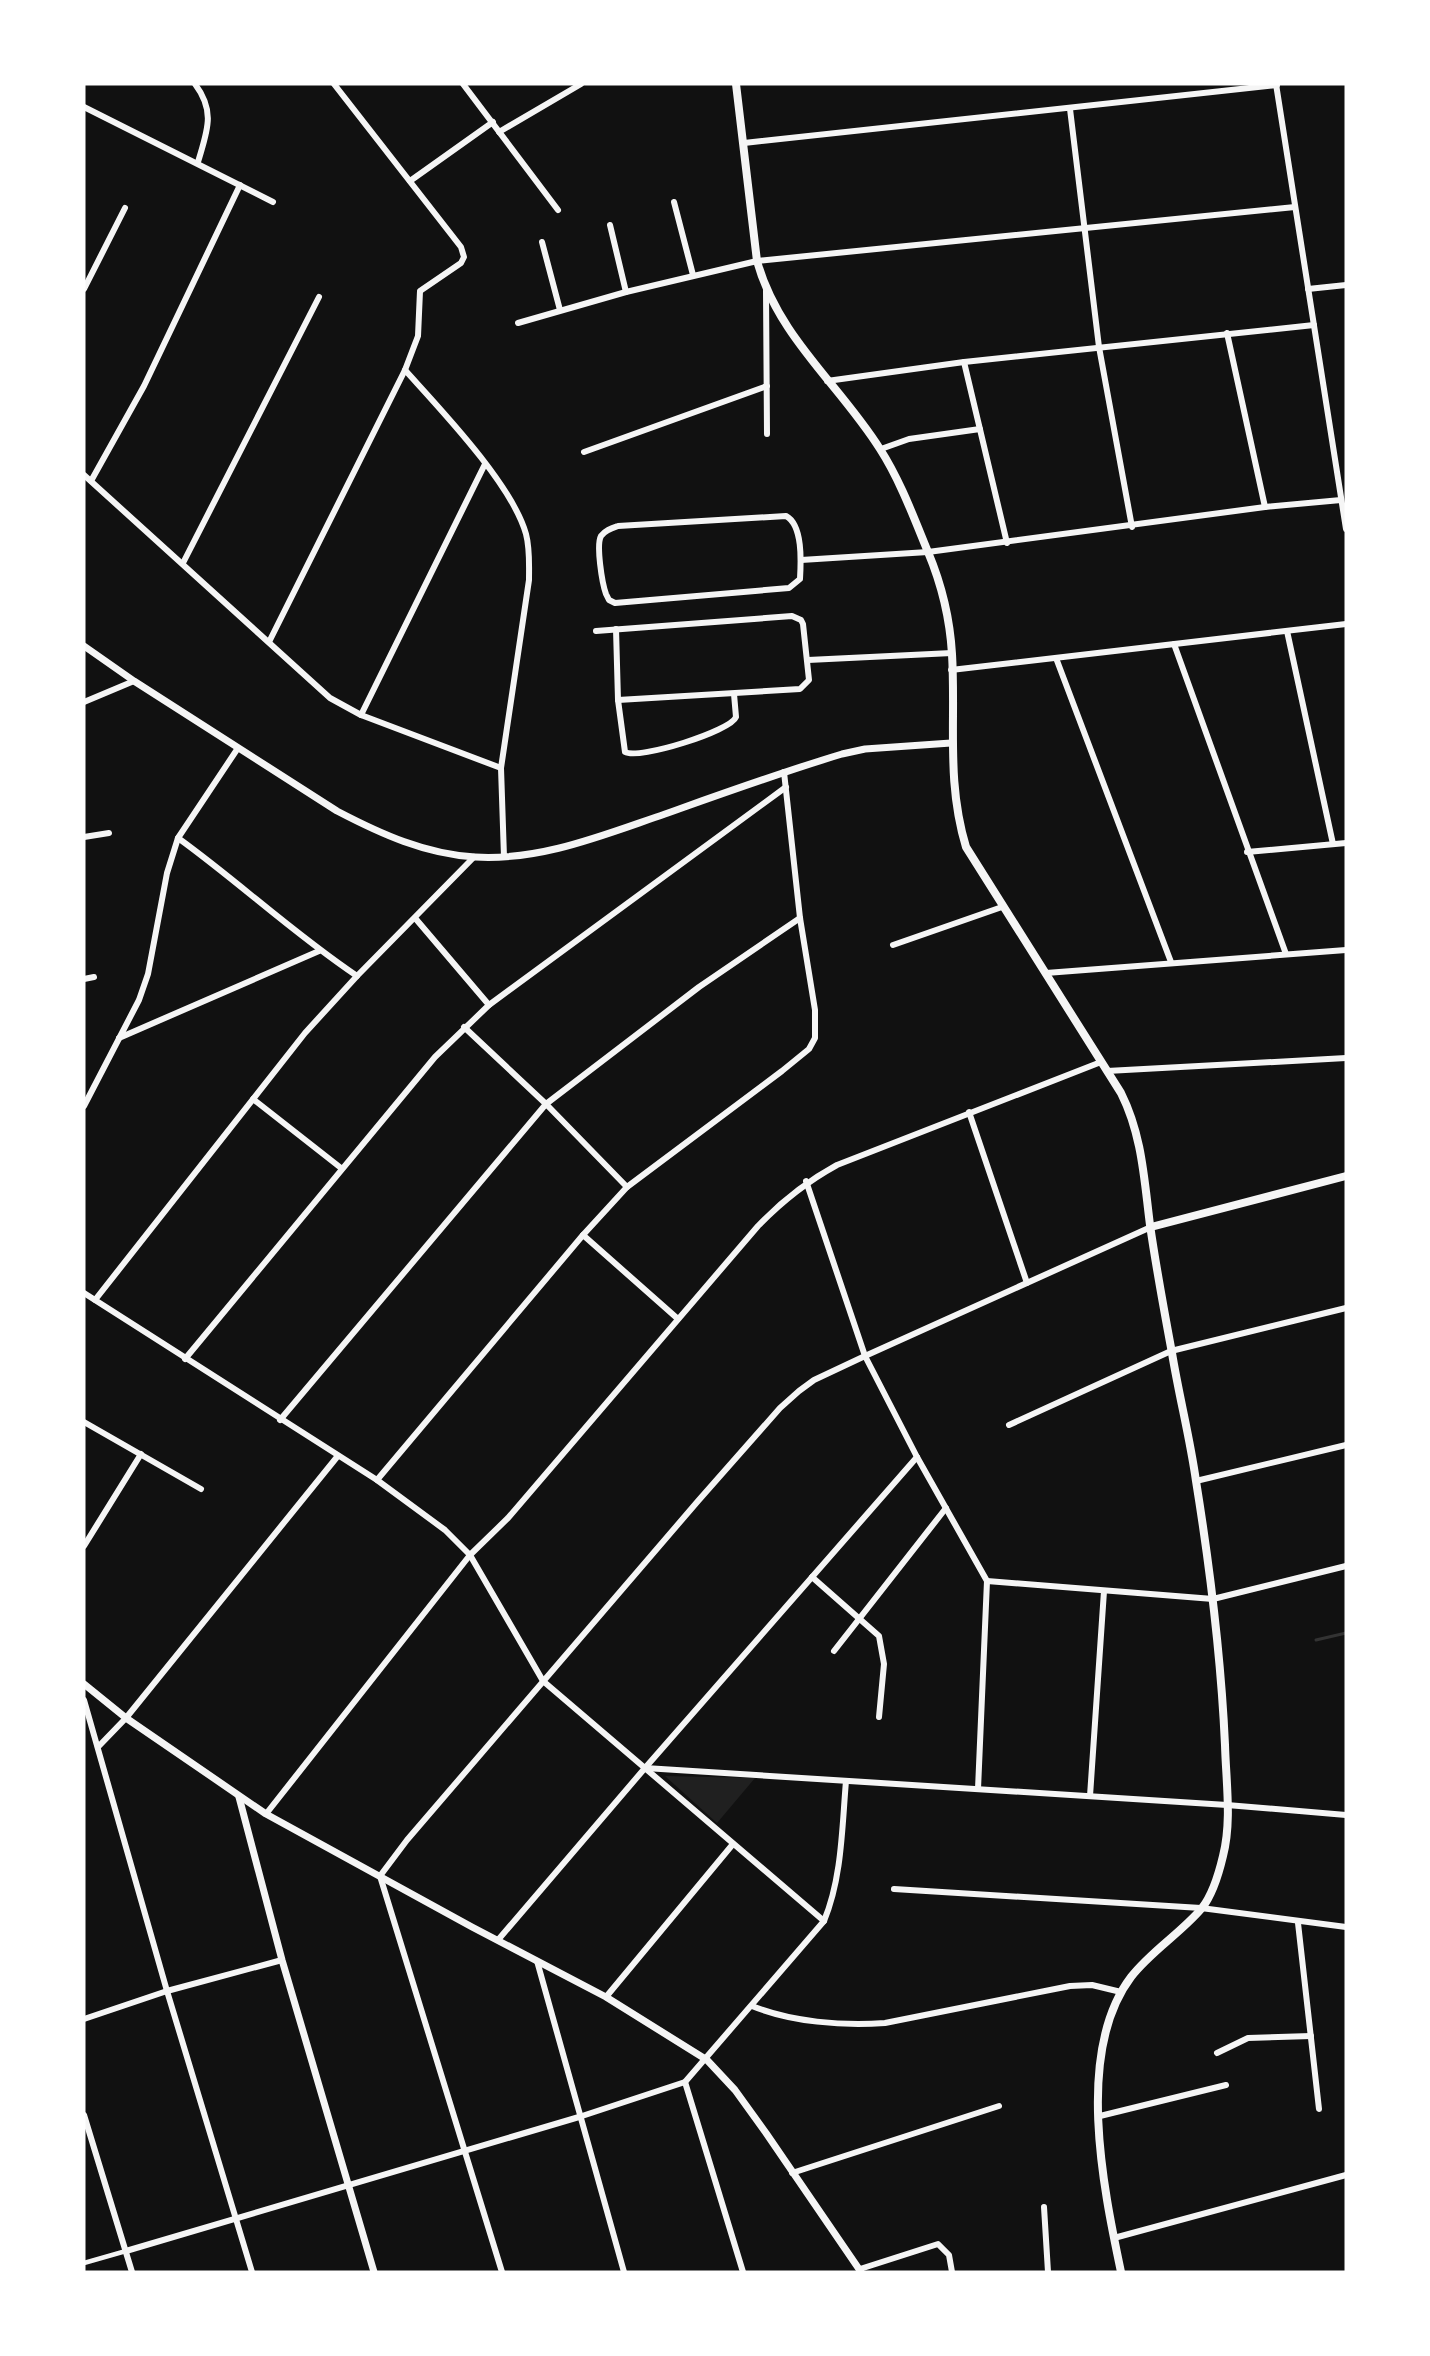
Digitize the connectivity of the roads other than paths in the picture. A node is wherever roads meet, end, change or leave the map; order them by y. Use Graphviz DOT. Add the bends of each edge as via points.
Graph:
graph roads {
  1 [pos="195,84"];
  2 [pos="334,84"];
  3 [pos="463,84"];
  4 [pos="581,84"];
  5 [pos="735,84"];
  6 [pos="1276,85"];
  7 [pos="84,107"];
  8 [pos="1070,108"];
  9 [pos="493,122"];
  10 [pos="499,132"];
  11 [pos="744,143"];
  12 [pos="198,162"];
  13 [pos="410,181"];
  14 [pos="240,185"];
  15 [pos="273,202"];
  16 [pos="674,202"];
  17 [pos="1294,207"];
  18 [pos="125,208"];
  19 [pos="558,210"];
  20 [pos="610,225"];
  21 [pos="1083,227"];
  22 [pos="542,242"];
  23 [pos="757,261"];
  24 [pos="693,275"];
  25 [pos="1346,285"];
  26 [pos="766,288"];
  27 [pos="84,289"];
  28 [pos="1308,289"];
  29 [pos="626,292"];
  30 [pos="319,297"];
  31 [pos="560,310"];
  32 [pos="518,323"];
  33 [pos="1314,325"];
  34 [pos="1227,333"];
  35 [pos="1099,347"];
  36 [pos="964,362"];
  37 [pos="405,370"];
  38 [pos="827,381"];
  39 [pos="767,386"];
  40 [pos="980,429"];
  41 [pos="767,434"];
  42 [pos="880,449"];
  43 [pos="584,452"];
  44 [pos="485,464"];
  45 [pos="84,475"];
  46 [pos="91,482"];
  47 [pos="1341,500"];
  48 [pos="1265,507"];
  49 [pos="1132,527"];
  50 [pos="1346,529"];
  51 [pos="1007,543"];
  52 [pos="928,552"];
  53 [pos="801,560"];
  54 [pos="183,563"];
  55 [pos="1346,624"];
  56 [pos="616,629"];
  57 [pos="596,630"];
  58 [pos="1287,631"];
  59 [pos="269,642"];
  60 [pos="1174,644"];
  61 [pos="84,646"];
  62 [pos="952,653"];
  63 [pos="1056,658"];
  64 [pos="808,660"];
  65 [pos="951,670"];
  66 [pos="134,681"];
  67 [pos="734,694"];
  68 [pos="618,700"];
  69 [pos="84,702"];
  70 [pos="361,715"];
  71 [pos="951,743"];
  72 [pos="238,748"];
  73 [pos="501,768"];
  74 [pos="784,772"];
  75 [pos="786,787"];
  76 [pos="110,833"];
  77 [pos="84,837"];
  78 [pos="178,837"];
  79 [pos="1346,843"];
  80 [pos="1333,844"];
  81 [pos="1247,852"];
  82 [pos="474,857"];
  83 [pos="504,858"];
  84 [pos="1002,907"];
  85 [pos="415,918"];
  86 [pos="800,918"];
  87 [pos="893,945"];
  88 [pos="1346,950"];
  89 [pos="319,951"];
  90 [pos="1286,954"];
  91 [pos="1171,962"];
  92 [pos="1046,973"];
  93 [pos="357,976"];
  94 [pos="94,977"];
  95 [pos="84,979"];
  96 [pos="489,1005"];
  97 [pos="464,1027"];
  98 [pos="119,1038"];
  99 [pos="1346,1058"];
  100 [pos="1101,1062"];
  101 [pos="1107,1071"];
  102 [pos="253,1098"];
  103 [pos="546,1104"];
  104 [pos="84,1106"];
  105 [pos="969,1112"];
  106 [pos="341,1168"];
  107 [pos="1346,1176"];
  108 [pos="806,1181"];
  109 [pos="627,1187"];
  110 [pos="1151,1227"];
  111 [pos="583,1235"];
  112 [pos="1027,1283"];
  113 [pos="84,1293"];
  114 [pos="95,1300"];
  115 [pos="1346,1308"];
  116 [pos="678,1319"];
  117 [pos="1171,1351"];
  118 [pos="865,1356"];
  119 [pos="185,1359"];
  120 [pos="280,1420"];
  121 [pos="84,1422"];
  122 [pos="1009,1425"];
  123 [pos="1346,1445"];
  124 [pos="141,1454"];
  125 [pos="337,1457"];
  126 [pos="917,1457"];
  127 [pos="377,1480"];
  128 [pos="1196,1481"];
  129 [pos="201,1489"];
  130 [pos="946,1508"];
  131 [pos="84,1546"];
  132 [pos="470,1555"];
  133 [pos="1346,1566"];
  134 [pos="812,1577"];
  135 [pos="987,1581"];
  136 [pos="1104,1591"];
  137 [pos="1213,1599"];
  138 [pos="859,1619"];
  139 [pos="834,1652"];
  140 [pos="543,1681"];
  141 [pos="84,1684"];
  142 [pos="84,1700"];
  143 [pos="879,1717"];
  144 [pos="126,1718"];
  145 [pos="98,1747"];
  146 [pos="645,1768"];
  147 [pos="846,1780"];
  148 [pos="978,1789"];
  149 [pos="1090,1796"];
  150 [pos="239,1797"];
  151 [pos="1227,1805"];
  152 [pos="266,1814"];
  153 [pos="1346,1815"];
  154 [pos="733,1844"];
  155 [pos="380,1876"];
  156 [pos="894,1888"];
  157 [pos="1202,1908"];
  158 [pos="824,1921"];
  159 [pos="1298,1923"];
  160 [pos="1346,1927"];
  161 [pos="498,1940"];
  162 [pos="282,1960"];
  163 [pos="537,1961"];
  164 [pos="167,1992"];
  165 [pos="1121,1992"];
  166 [pos="606,1996"];
  167 [pos="752,2006"];
  168 [pos="84,2019"];
  169 [pos="1311,2036"];
  170 [pos="1217,2053"];
  171 [pos="707,2060"];
  172 [pos="686,2082"];
  173 [pos="1226,2085"];
  174 [pos="999,2106"];
  175 [pos="1319,2109"];
  176 [pos="84,2115"];
  177 [pos="1100,2116"];
  178 [pos="579,2117"];
  179 [pos="466,2151"];
  180 [pos="792,2173"];
  181 [pos="1346,2175"];
  182 [pos="348,2183"];
  183 [pos="1044,2207"];
  184 [pos="237,2219"];
  185 [pos="1114,2238"];
  186 [pos="126,2251"];
  187 [pos="84,2263"];
  188 [pos="860,2271"];
  189 [pos="132,2272"];
  190 [pos="252,2272"];
  191 [pos="375,2272"];
  192 [pos="502,2272"];
  193 [pos="624,2272"];
  194 [pos="743,2272"];
  195 [pos="952,2272"];
  196 [pos="1048,2272"];
  197 [pos="1121,2272"];
  1 -- 12 [label="street" via="207,102 208,117"];
  2 -- 13 [label="street"];
  3 -- 9 [label="street"];
  4 -- 10 [label="street"];
  5 -- 11 [label="main road"];
  6 -- 8 [label="street"];
  6 -- 17 [label="street"];
  7 -- 12 [label="street"];
  8 -- 11 [label="street"];
  8 -- 21 [label="street"];
  9 -- 10 [label="street"];
  9 -- 13 [label="street"];
  10 -- 19 [label="street"];
  11 -- 23 [label="main road"];
  12 -- 14 [label="street"];
  13 -- 37 [label="street" via="463,253 461,264 420,291 418,336"];
  14 -- 15 [label="street"];
  14 -- 46 [label="street" via="144,386"];
  16 -- 24 [label="street"];
  17 -- 21 [label="street"];
  17 -- 28 [label="street"];
  18 -- 27 [label="street"];
  20 -- 29 [label="street"];
  21 -- 23 [label="street"];
  21 -- 35 [label="street"];
  22 -- 31 [label="street"];
  23 -- 24 [label="street"];
  23 -- 26 [label="main road"];
  24 -- 29 [label="street"];
  25 -- 28 [label="street"];
  26 -- 38 [label="main road" via="788,330"];
  26 -- 39 [label="street"];
  28 -- 33 [label="street"];
  29 -- 31 [label="street"];
  30 -- 54 [label="street"];
  31 -- 32 [label="street"];
  33 -- 34 [label="street"];
  33 -- 47 [label="street"];
  34 -- 35 [label="street"];
  34 -- 48 [label="street"];
  35 -- 36 [label="street"];
  35 -- 49 [label="street"];
  36 -- 38 [label="street"];
  36 -- 40 [label="street"];
  37 -- 44 [label="street"];
  37 -- 59 [label="street"];
  38 -- 42 [label="main road"];
  39 -- 41 [label="street"];
  39 -- 43 [label="street"];
  40 -- 42 [label="street" via="909,439"];
  40 -- 51 [label="street"];
  42 -- 52 [label="main road"];
  44 -- 70 [label="street"];
  44 -- 73 [label="street" via="517,511 530,555"];
  45 -- 46 [label="street"];
  46 -- 54 [label="street"];
  47 -- 48 [label="street"];
  47 -- 50 [label="street"];
  48 -- 49 [label="street"];
  49 -- 51 [label="street"];
  51 -- 52 [label="street"];
  52 -- 53 [label="street"];
  52 -- 62 [label="main road" via="943,598"];
  53 -- 53 [label="street" via="794,524 786,516 618,526 603,534 599,543 603,588 615,603 789,588 800,579"];
  54 -- 59 [label="street"];
  55 -- 58 [label="street"];
  56 -- 57 [label="street"];
  56 -- 64 [label="street" via="792,616 803,624"];
  56 -- 68 [label="street"];
  58 -- 60 [label="street"];
  58 -- 80 [label="street"];
  59 -- 70 [label="street" via="330,698"];
  60 -- 63 [label="street"];
  60 -- 81 [label="street"];
  61 -- 66 [label="street"];
  62 -- 64 [label="street"];
  62 -- 65 [label="main road"];
  63 -- 65 [label="street"];
  63 -- 91 [label="street"];
  64 -- 67 [label="street" via="809,680 800,689"];
  65 -- 71 [label="main road"];
  66 -- 69 [label="street"];
  66 -- 72 [label="street"];
  67 -- 68 [label="street"];
  67 -- 68 [label="street" via="736,717 732,724 635,755 623,748"];
  70 -- 73 [label="street"];
  71 -- 74 [label="street" via="865,750"];
  71 -- 84 [label="main road" via="955,799 966,847"];
  72 -- 78 [label="street"];
  72 -- 82 [label="street" via="369,828 419,848"];
  73 -- 83 [label="street"];
  74 -- 75 [label="street"];
  74 -- 83 [label="street" via="604,835 540,853"];
  75 -- 86 [label="street"];
  75 -- 96 [label="street"];
  76 -- 77 [label="street"];
  78 -- 89 [label="street"];
  78 -- 98 [label="street" via="167,873 148,975"];
  79 -- 80 [label="street"];
  80 -- 81 [label="street"];
  81 -- 90 [label="street"];
  82 -- 83 [label="street"];
  82 -- 85 [label="street"];
  84 -- 87 [label="street"];
  84 -- 92 [label="main road"];
  85 -- 93 [label="street"];
  85 -- 96 [label="street"];
  86 -- 103 [label="street" via="699,987"];
  86 -- 109 [label="street" via="815,1010 816,1038 809,1049"];
  88 -- 90 [label="street"];
  89 -- 93 [label="street"];
  89 -- 98 [label="street"];
  90 -- 91 [label="street"];
  91 -- 92 [label="street"];
  92 -- 100 [label="main road"];
  93 -- 102 [label="street"];
  94 -- 95 [label="street"];
  96 -- 97 [label="street"];
  97 -- 103 [label="street"];
  97 -- 106 [label="street"];
  98 -- 104 [label="street"];
  99 -- 101 [label="street"];
  100 -- 101 [label="main road"];
  100 -- 105 [label="street"];
  101 -- 110 [label="main road" via="1137,1129"];
  102 -- 106 [label="street"];
  102 -- 114 [label="street"];
  103 -- 109 [label="street"];
  103 -- 120 [label="street"];
  105 -- 108 [label="street"];
  105 -- 112 [label="street"];
  106 -- 119 [label="street"];
  107 -- 110 [label="main road"];
  108 -- 116 [label="street" via="772,1211"];
  108 -- 118 [label="street"];
  109 -- 111 [label="street"];
  110 -- 112 [label="street"];
  110 -- 117 [label="main road"];
  111 -- 116 [label="street"];
  111 -- 127 [label="street"];
  112 -- 118 [label="street"];
  113 -- 114 [label="street"];
  114 -- 119 [label="street"];
  115 -- 117 [label="street"];
  116 -- 132 [label="street" via="508,1518"];
  117 -- 122 [label="street"];
  117 -- 128 [label="main road"];
  118 -- 126 [label="street"];
  118 -- 140 [label="street" via="814,1380 780,1408"];
  119 -- 120 [label="street"];
  120 -- 125 [label="street"];
  121 -- 124 [label="street"];
  123 -- 128 [label="street"];
  124 -- 129 [label="street"];
  124 -- 131 [label="street"];
  125 -- 127 [label="street"];
  125 -- 144 [label="street"];
  126 -- 130 [label="street"];
  126 -- 134 [label="street"];
  127 -- 132 [label="street" via="445,1530"];
  128 -- 137 [label="main road"];
  130 -- 135 [label="street"];
  130 -- 138 [label="street"];
  132 -- 140 [label="street"];
  132 -- 152 [label="street"];
  133 -- 137 [label="street"];
  134 -- 138 [label="street"];
  134 -- 146 [label="street"];
  135 -- 136 [label="street"];
  135 -- 148 [label="street"];
  136 -- 137 [label="street"];
  136 -- 149 [label="street"];
  137 -- 151 [label="main road"];
  138 -- 139 [label="street"];
  138 -- 143 [label="street" via="879,1636 884,1651"];
  140 -- 146 [label="street"];
  140 -- 155 [label="street"];
  141 -- 144 [label="street"];
  142 -- 145 [label="street"];
  144 -- 145 [label="street"];
  144 -- 150 [label="street"];
  145 -- 164 [label="street"];
  146 -- 147 [label="street"];
  146 -- 154 [label="street"];
  146 -- 161 [label="street"];
  147 -- 148 [label="street"];
  147 -- 158 [label="street" via="836,1880"];
  148 -- 149 [label="street"];
  149 -- 151 [label="street"];
  150 -- 152 [label="street"];
  150 -- 162 [label="street"];
  151 -- 153 [label="street"];
  151 -- 157 [label="main road" via="1224,1854"];
  152 -- 155 [label="street"];
  154 -- 158 [label="street"];
  154 -- 166 [label="street"];
  155 -- 161 [label="street"];
  155 -- 179 [label="street"];
  156 -- 157 [label="street"];
  157 -- 159 [label="street"];
  157 -- 165 [label="main road" via="1154,1952"];
  158 -- 167 [label="street"];
  159 -- 160 [label="street"];
  159 -- 169 [label="street"];
  161 -- 163 [label="street"];
  162 -- 164 [label="street"];
  162 -- 182 [label="street"];
  163 -- 166 [label="street"];
  163 -- 178 [label="street"];
  164 -- 168 [label="street"];
  164 -- 184 [label="street"];
  165 -- 167 [label="street" via="1092,1985 1070,1986 861,2025 782,2015"];
  165 -- 177 [label="main road" via="1104,2035"];
  166 -- 171 [label="street"];
  167 -- 171 [label="street"];
  169 -- 170 [label="street" via="1248,2038"];
  169 -- 175 [label="street"];
  171 -- 172 [label="street"];
  171 -- 180 [label="street" via="735,2091"];
  172 -- 178 [label="street"];
  172 -- 194 [label="street"];
  173 -- 177 [label="street"];
  174 -- 180 [label="street"];
  176 -- 186 [label="street"];
  177 -- 185 [label="main road" via="1103,2175"];
  178 -- 179 [label="street"];
  178 -- 193 [label="street"];
  179 -- 182 [label="street"];
  179 -- 192 [label="street"];
  180 -- 188 [label="street"];
  181 -- 185 [label="street"];
  182 -- 184 [label="street"];
  182 -- 191 [label="street"];
  183 -- 196 [label="street"];
  184 -- 186 [label="street"];
  184 -- 190 [label="street"];
  185 -- 197 [label="main road"];
  186 -- 187 [label="street"];
  186 -- 189 [label="street"];
  188 -- 195 [label="street" via="938,2244 949,2255"];
}
